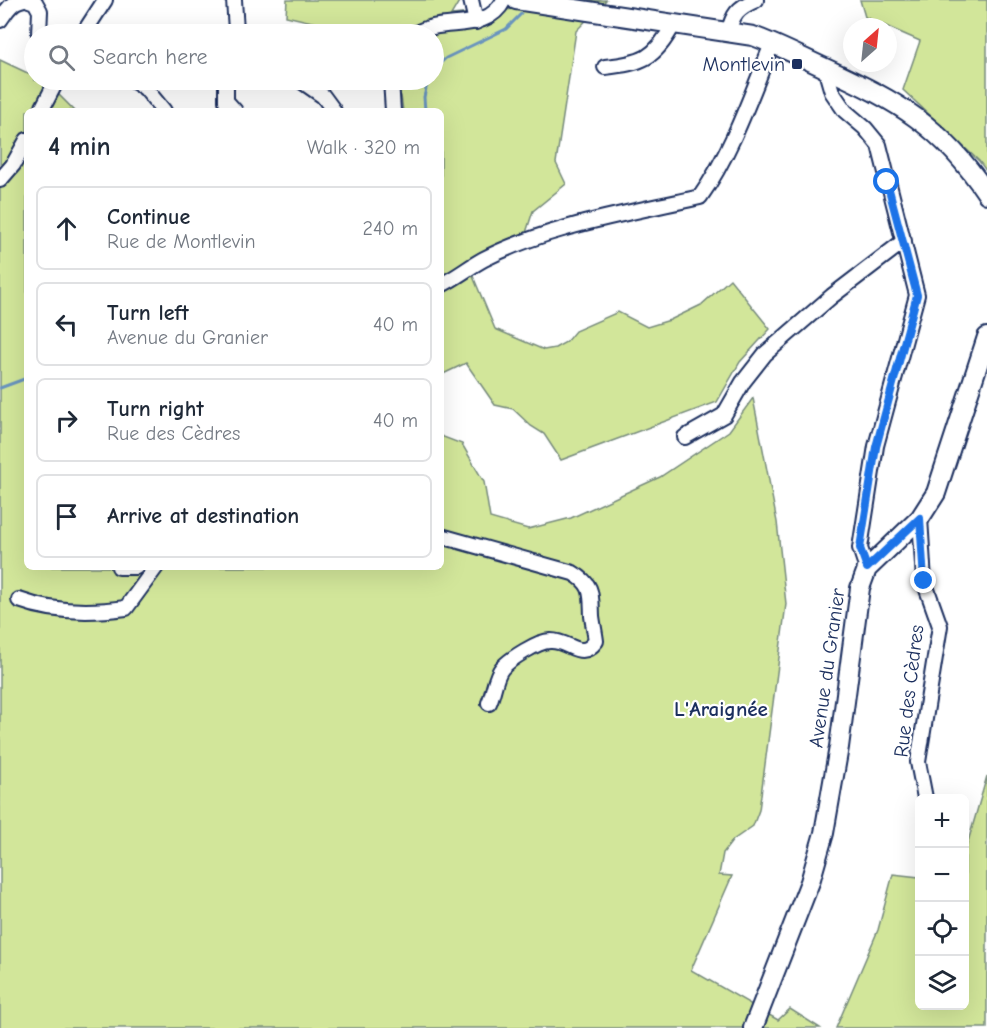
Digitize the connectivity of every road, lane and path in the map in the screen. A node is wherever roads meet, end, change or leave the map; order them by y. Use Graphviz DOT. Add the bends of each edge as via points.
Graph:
graph roads {
  1 [pos="21,0"];
  2 [pos="29,0"];
  3 [pos="105,0"];
  4 [pos="234,0"];
  5 [pos="471,0"];
  6 [pos="504,0"];
  7 [pos="516,0"];
  8 [pos="756,0"];
  9 [pos="0,20"];
  10 [pos="476,22"];
  11 [pos="39,24"];
  12 [pos="89,24"];
  13 [pos="236,24"];
  14 [pos="673,25"];
  15 [pos="444,27"];
  16 [pos="728,33"];
  17 [pos="772,44"];
  18 [pos="604,67"];
  19 [pos="825,68"];
  20 [pos="52,90"];
  21 [pos="147,90"];
  22 [pos="226,90"];
  23 [pos="314,90"];
  24 [pos="392,90"];
  25 [pos="43,108"];
  26 [pos="162,108"];
  27 [pos="232,108"];
  28 [pos="332,108"];
  29 [pos="393,108"];
  30 [pos="24,145"];
  31 [pos="0,180"];
  32 [pos="987,194"];
  33 [pos="903,241"];
  34 [pos="444,283"];
  35 [pos="987,337"];
  36 [pos="685,437"];
  37 [pos="920,518"];
  38 [pos="444,537"];
  39 [pos="867,568"];
  40 [pos="154,570"];
  41 [pos="19,600"];
  42 [pos="489,703"];
  43 [pos="924,794"];
  44 [pos="753,1028"];
  1 -- 9 [label="street" via="8,8"];
  2 -- 11 [label="street" via="40,11"];
  3 -- 12 [label="street"];
  4 -- 13 [label="street"];
  5 -- 10 [label="street"];
  6 -- 10 [label="street" via="499,10"];
  7 -- 14 [label="main road"];
  8 -- 16 [label="street" via="733,15"];
  10 -- 15 [label="street"];
  14 -- 16 [label="main road"];
  14 -- 18 [label="street" via="663,43 649,56 632,64"];
  16 -- 17 [label="main road" via="753,36"];
  17 -- 19 [label="main road"];
  17 -- 34 [label="street" via="723,159 700,197 588,222 530,241 484,259"];
  19 -- 32 [label="main road" via="885,96 920,120 969,167"];
  19 -- 33 [label="street" via="832,92 845,111 879,145"];
  20 -- 25 [label="street"];
  21 -- 26 [label="street"];
  22 -- 27 [label="street" via="226,101"];
  23 -- 28 [label="street"];
  24 -- 29 [label="street"];
  30 -- 31 [label="street"];
  33 -- 36 [label="street" via="765,354 724,415"];
  33 -- 39 [label="street" via="917,295 876,447 860,548"];
  35 -- 37 [label="main road, Avenue du Granier" via="936,493"];
  37 -- 39 [label="main road, Avenue du Granier"];
  37 -- 43 [label="street, Rue des Cèdres" via="924,581 940,626 918,762"];
  38 -- 42 [label="street" via="573,573 583,579 592,595 596,641 592,646 578,650 549,640 511,659 500,670"];
  39 -- 44 [label="main road, Avenue du Granier" via="860,588 824,833 810,882"];
  40 -- 41 [label="street" via="126,608 91,612 35,606"];
}
